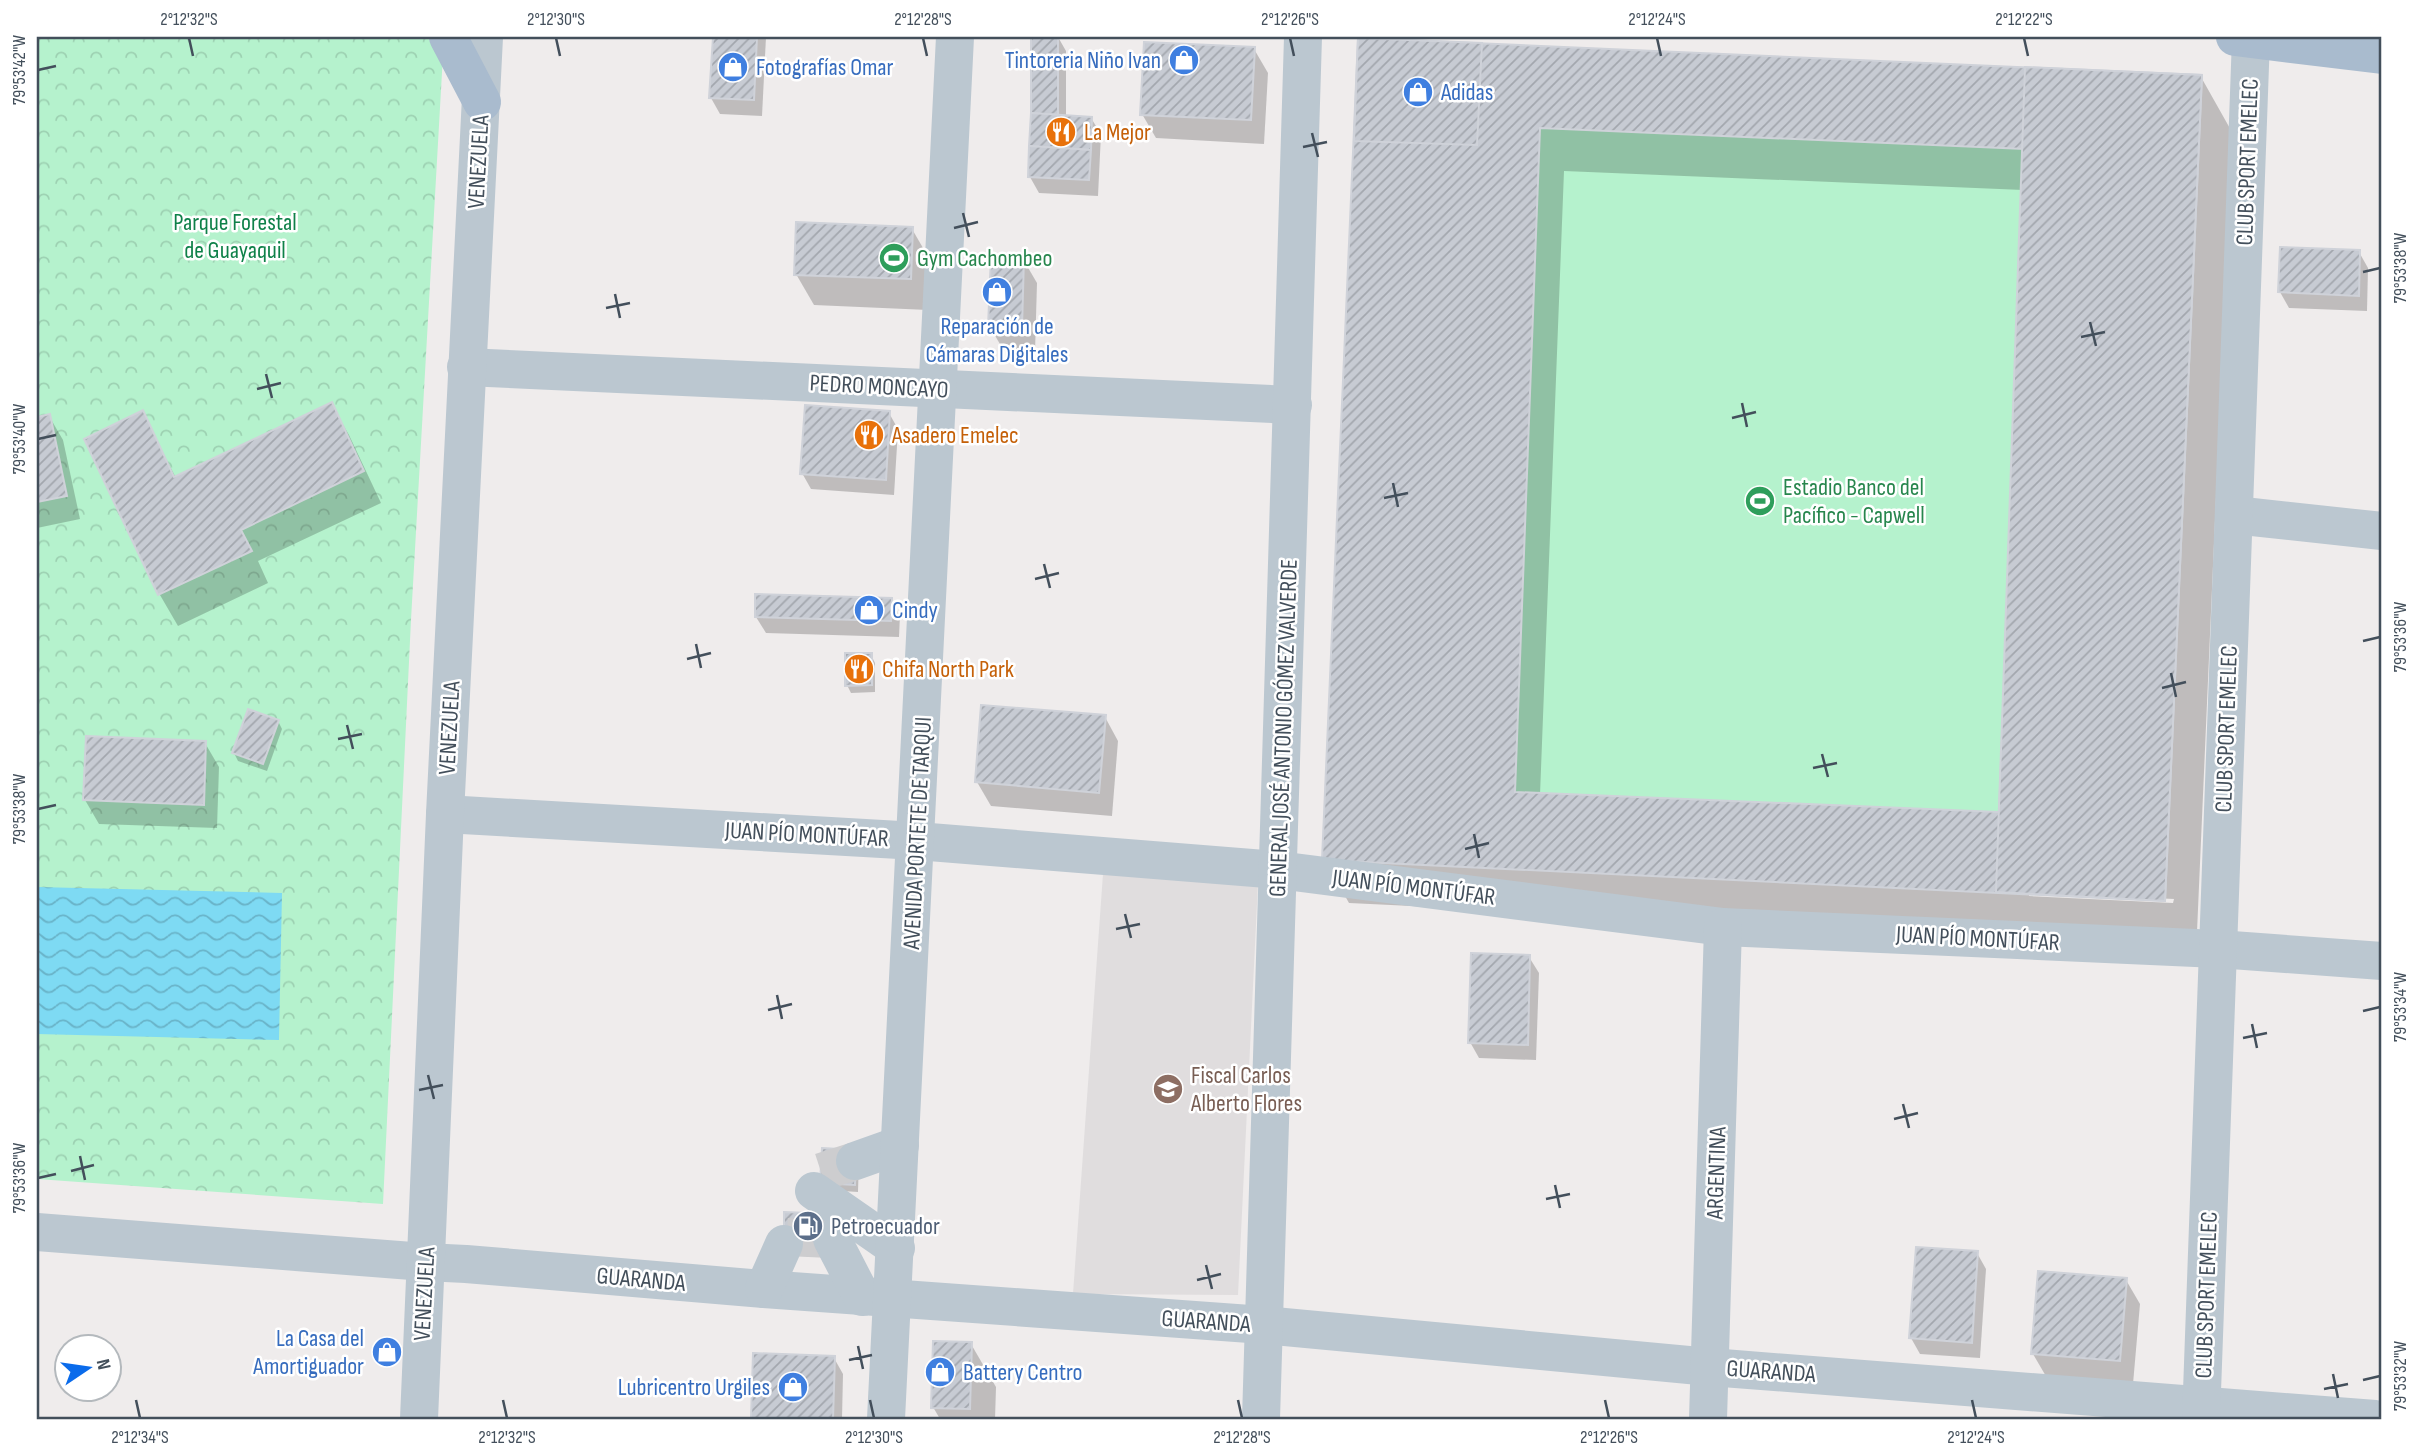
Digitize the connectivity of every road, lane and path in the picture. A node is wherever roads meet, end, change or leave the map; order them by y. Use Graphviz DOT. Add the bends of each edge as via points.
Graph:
graph roads {
  1 [pos="448,37"];
  2 [pos="484,37"];
  3 [pos="955,37"];
  4 [pos="1303,37"];
  5 [pos="2243,38"];
  6 [pos="2382,55"];
  7 [pos="482,102"];
  8 [pos="466,368"];
  9 [pos="938,389"];
  10 [pos="1293,405"];
  11 [pos="2234,514"];
  12 [pos="2382,531"];
  13 [pos="445,814"];
  14 [pos="916,841"];
  15 [pos="1278,870"];
  16 [pos="1723,927"];
  17 [pos="2218,950"];
  18 [pos="2382,961"];
  19 [pos="900,1145"];
  20 [pos="815,1196"];
  21 [pos="37,1232"];
  22 [pos="832,1239"];
  23 [pos="895,1248"];
  24 [pos="425,1262"];
  25 [pos="764,1289"];
  26 [pos="877,1298"];
  27 [pos="1264,1325"];
  28 [pos="1710,1367"];
  29 [pos="2202,1412"];
  30 [pos="419,1419"];
  31 [pos="886,1419"];
  32 [pos="1262,1419"];
  33 [pos="1709,1419"];
  34 [pos="2375,1419"];
  1 -- 7 [label="main road"];
  2 -- 7 [label="street, VENEZUELA"];
  3 -- 9 [label="street, AVENIDA PORTETE DE TARQUI"];
  4 -- 10 [label="street, GENERAL JOSÉ ANTONIO GÓMEZ VALVERDE"];
  5 -- 6 [label="main road"];
  5 -- 11 [label="street, CLUB SPORT EMELEC"];
  7 -- 8 [label="street, VENEZUELA"];
  8 -- 9 [label="street, PEDRO MONCAYO"];
  8 -- 13 [label="street, VENEZUELA"];
  9 -- 10 [label="street, PEDRO MONCAYO"];
  9 -- 14 [label="street, AVENIDA PORTETE DE TARQUI"];
  10 -- 15 [label="street, GENERAL JOSÉ ANTONIO GÓMEZ VALVERDE"];
  11 -- 12 [label="street"];
  11 -- 17 [label="street, CLUB SPORT EMELEC"];
  13 -- 14 [label="street, JUAN PÍO MONTÚFAR"];
  13 -- 24 [label="street, VENEZUELA"];
  14 -- 15 [label="street, JUAN PÍO MONTÚFAR"];
  14 -- 19 [label="street, AVENIDA PORTETE DE TARQUI"];
  15 -- 16 [label="street, JUAN PÍO MONTÚFAR"];
  15 -- 27 [label="street, GENERAL JOSÉ ANTONIO GÓMEZ VALVERDE"];
  16 -- 17 [label="street, JUAN PÍO MONTÚFAR"];
  16 -- 28 [label="street, ARGENTINA"];
  17 -- 18 [label="street, JUAN PÍO MONTÚFAR"];
  17 -- 29 [label="street, CLUB SPORT EMELEC"];
  19 -- 20 [label="street"];
  19 -- 23 [label="street, AVENIDA PORTETE DE TARQUI"];
  20 -- 23 [label="street"];
  20 -- 25 [label="street"];
  21 -- 24 [label="street, GUARANDA"];
  22 -- 26 [label="street"];
  23 -- 26 [label="street, AVENIDA PORTETE DE TARQUI"];
  24 -- 25 [label="street, GUARANDA"];
  24 -- 30 [label="street, VENEZUELA"];
  25 -- 26 [label="street, GUARANDA"];
  26 -- 27 [label="street, GUARANDA"];
  26 -- 31 [label="street, AVENIDA PORTETE DE TARQUI"];
  27 -- 28 [label="street, GUARANDA"];
  27 -- 32 [label="street, GENERAL JOSÉ ANTONIO GÓMEZ VALVERDE"];
  28 -- 29 [label="street, GUARANDA"];
  28 -- 33 [label="street, ARGENTINA"];
  29 -- 34 [label="street, GUARANDA"];
}
